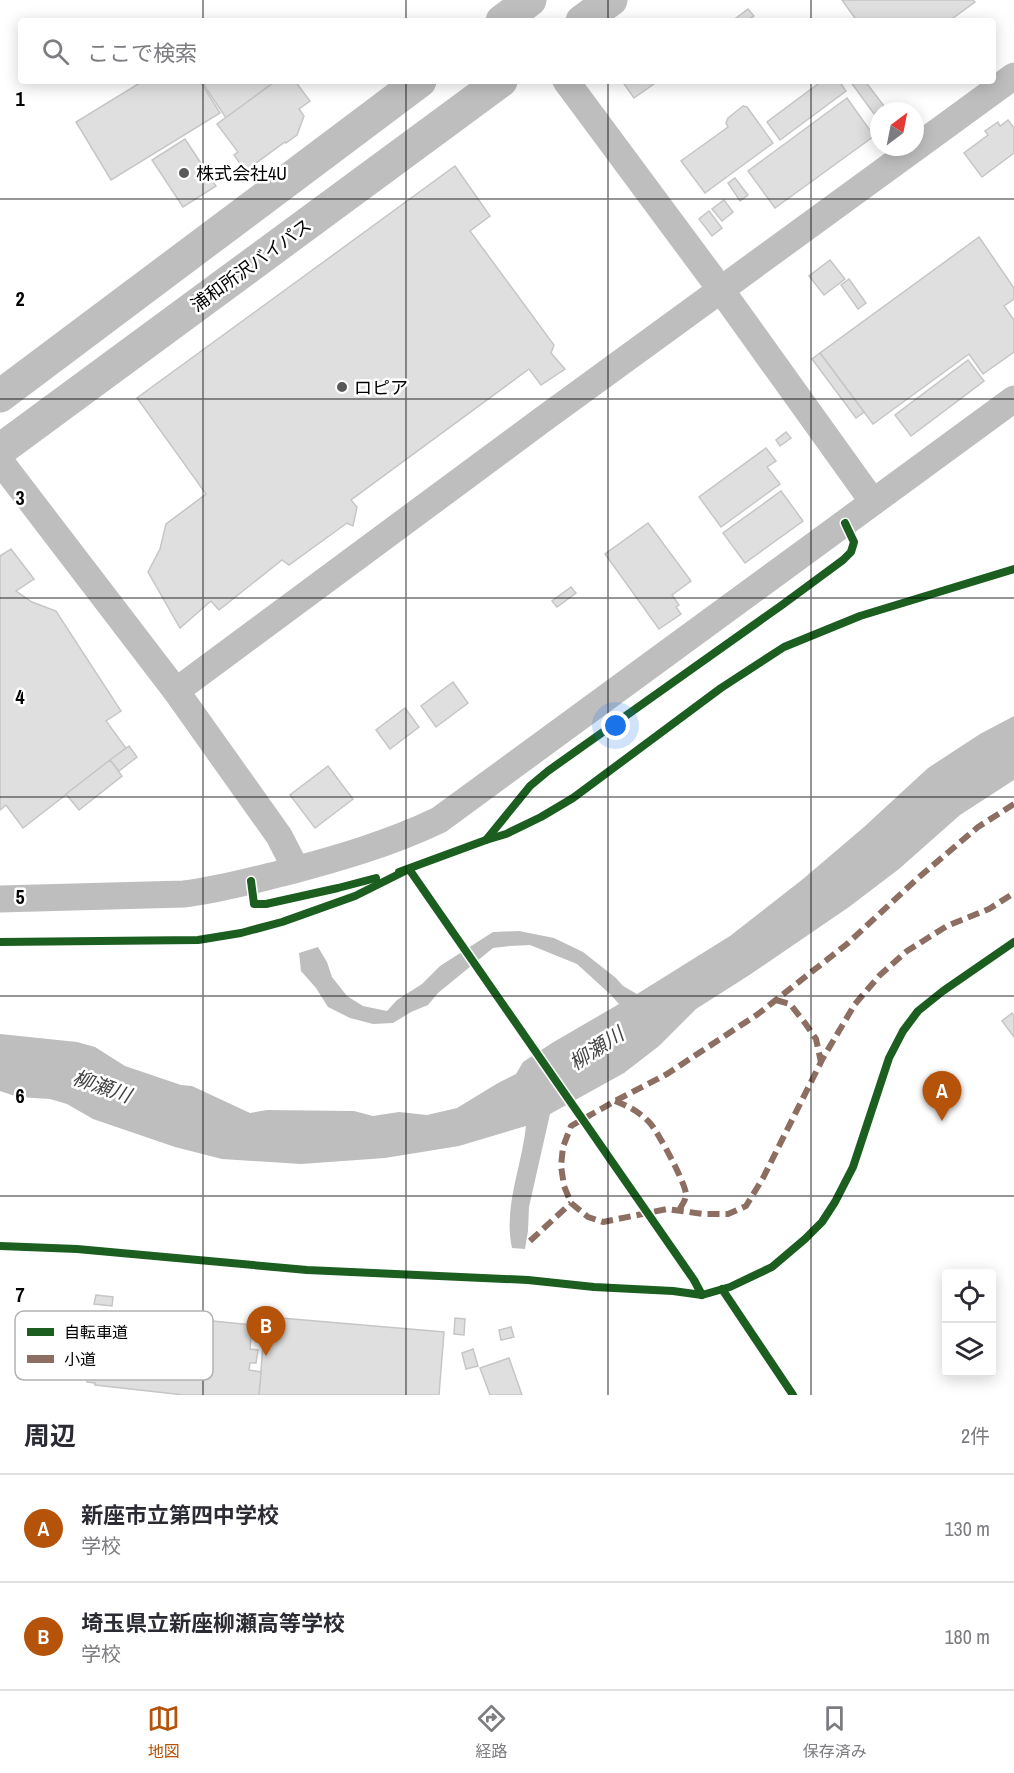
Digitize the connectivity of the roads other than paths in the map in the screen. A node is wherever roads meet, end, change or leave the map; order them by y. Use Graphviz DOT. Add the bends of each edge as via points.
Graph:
graph roads {
  1 [pos="611,0"];
  2 [pos="586,18"];
  3 [pos="1014,76"];
  4 [pos="416,84"];
  5 [pos="497,84"];
  6 [pos="568,84"];
  7 [pos="721,290"];
  8 [pos="0,396"];
  9 [pos="1014,399"];
  10 [pos="0,450"];
  11 [pos="0,461"];
  12 [pos="873,501"];
  13 [pos="177,691"];
  14 [pos="296,869"];
  15 [pos="0,899"];
  1 -- 2 [label="highway"];
  3 -- 7 [label="street"];
  4 -- 8 [label="highway"];
  5 -- 10 [label="highway, 浦和所沢バイパス"];
  6 -- 7 [label="street"];
  7 -- 12 [label="street"];
  7 -- 13 [label="street"];
  9 -- 12 [label="street"];
  11 -- 13 [label="street"];
  12 -- 14 [label="street" via="439,820 340,858"];
  13 -- 14 [label="street" via="279,836"];
  14 -- 15 [label="street" via="184,894"];
}
